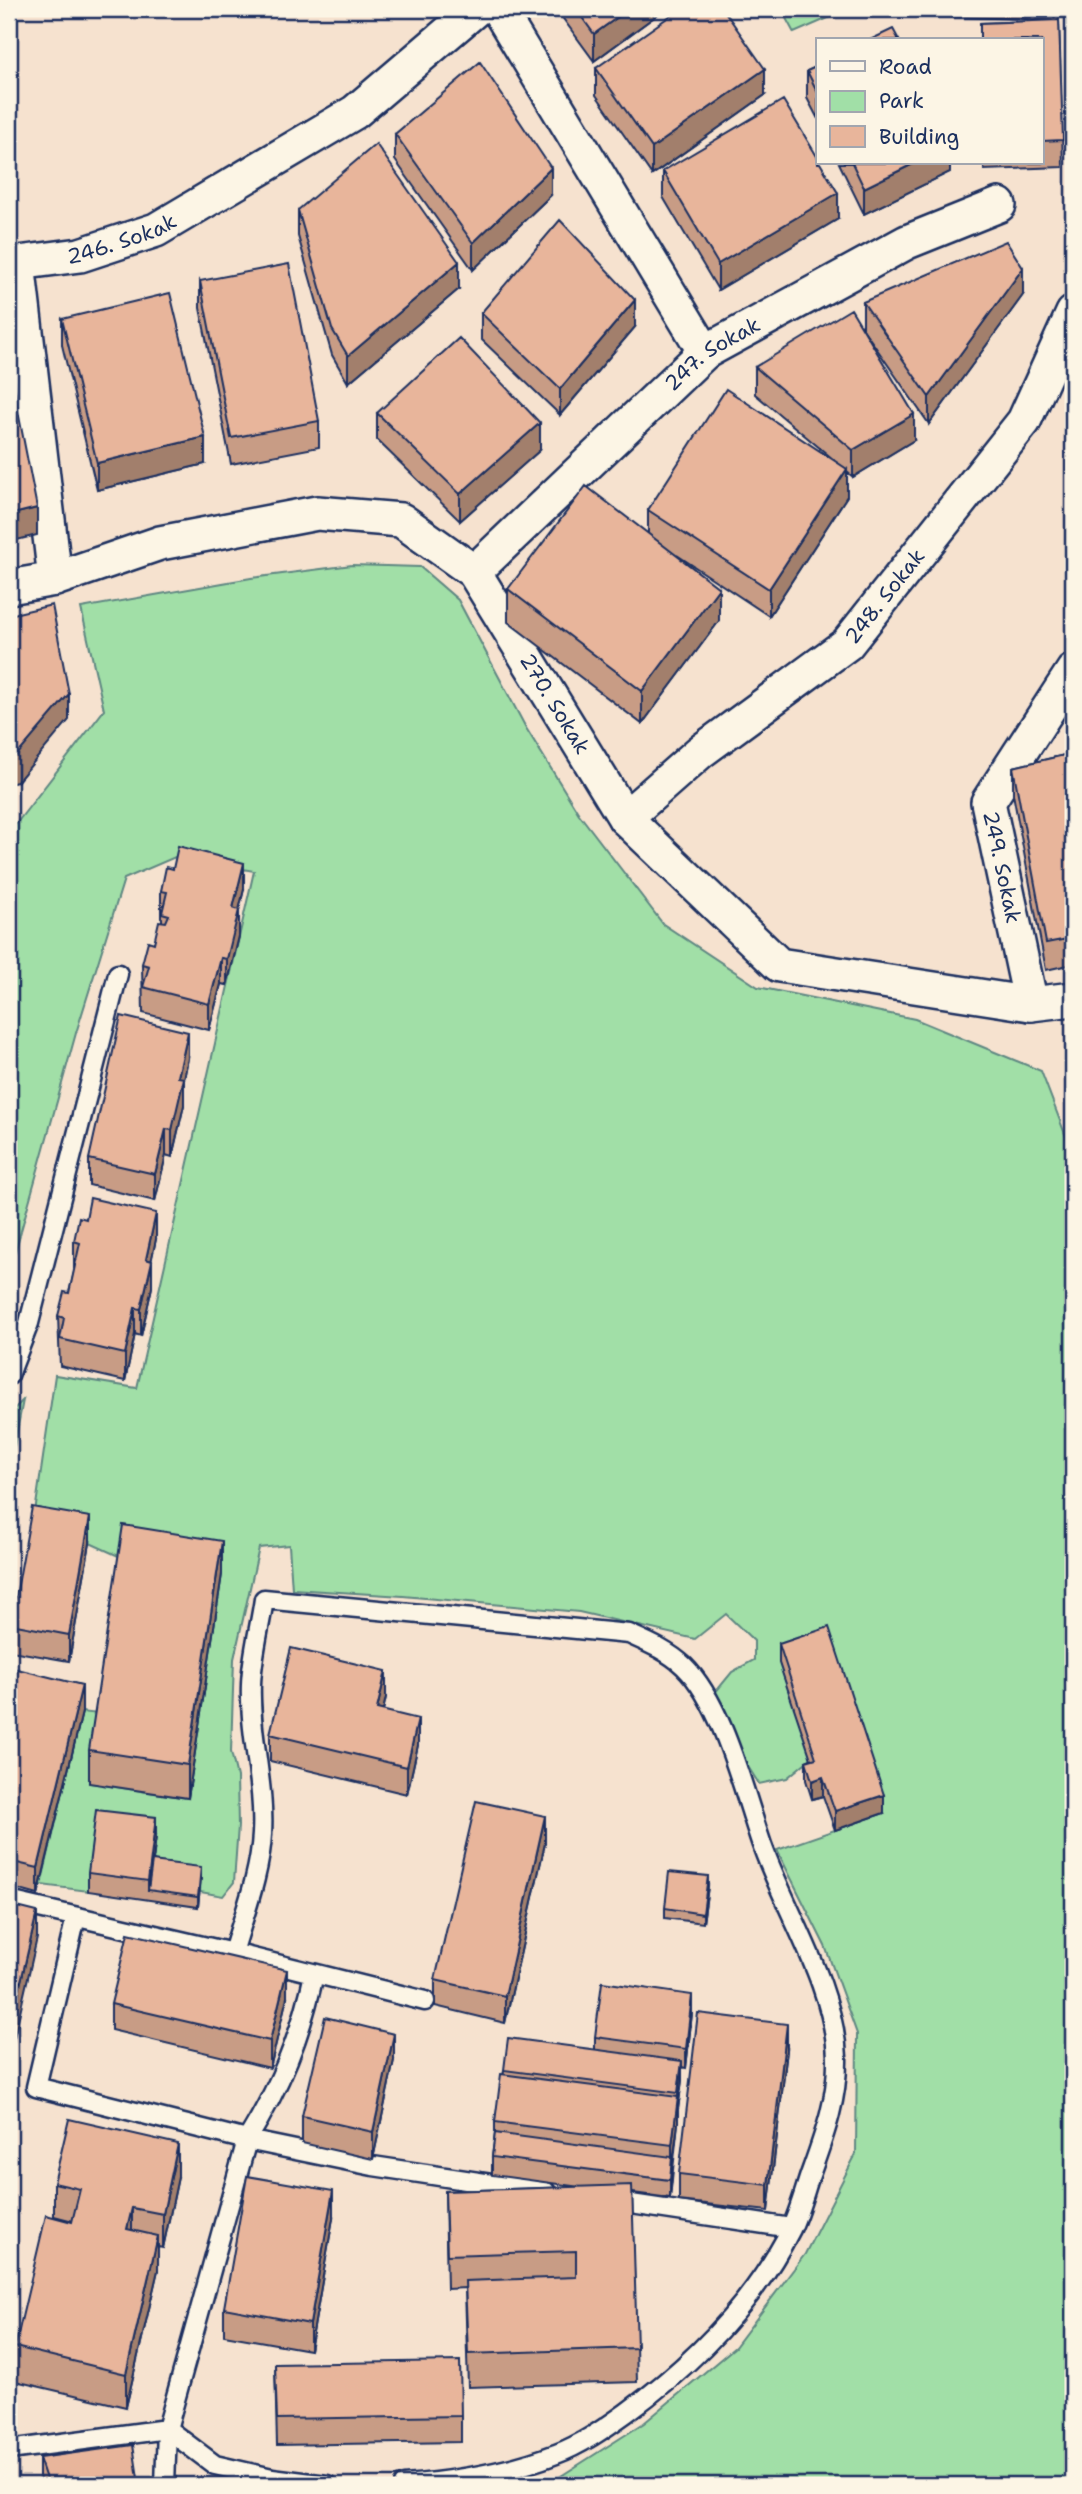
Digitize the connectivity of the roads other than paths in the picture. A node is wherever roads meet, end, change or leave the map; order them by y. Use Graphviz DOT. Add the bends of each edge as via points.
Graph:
graph roads {
  1 [pos="476,9"];
  2 [pos="498,9"];
  3 [pos="999,205"];
  4 [pos="1073,313"];
  5 [pos="705,352"];
  6 [pos="474,572"];
  7 [pos="55,579"];
  8 [pos="9,587"];
  9 [pos="1073,671"];
  10 [pos="625,818"];
  11 [pos="118,974"];
  12 [pos="1073,999"];
  13 [pos="1031,1004"];
  14 [pos="9,1375"];
  15 [pos="9,1901"];
  16 [pos="76,1917"];
  17 [pos="233,1953"];
  18 [pos="314,1974"];
  19 [pos="425,2001"];
  20 [pos="247,2140"];
  21 [pos="562,2194"];
  22 [pos="589,2198"];
  23 [pos="791,2228"];
  24 [pos="167,2428"];
  25 [pos="9,2450"];
  26 [pos="165,2485"];
  27 [pos="327,2485"];
  28 [pos="404,2485"];
  1 -- 7 [label="street, 246. Sokak" via="355,112 156,230 80,255 18,263"];
  2 -- 5 [label="street"];
  3 -- 5 [label="street, 247. Sokak" via="907,242"];
  4 -- 10 [label="street, 248. Sokak" via="1024,421 847,644 700,752"];
  5 -- 6 [label="street, 247. Sokak"];
  6 -- 7 [label="street, 270. Sokak" via="401,520 317,513 160,543"];
  6 -- 10 [label="street, 270. Sokak"];
  7 -- 8 [label="street, 270. Sokak"];
  9 -- 13 [label="street, 249. Sokak" via="988,802"];
  10 -- 13 [label="street, 270. Sokak" via="779,965"];
  11 -- 14 [label="lane" via="29,1323"];
  12 -- 13 [label="street, 270. Sokak"];
  15 -- 16 [label="lane"];
  16 -- 17 [label="lane"];
  16 -- 20 [label="lane" via="36,2087"];
  17 -- 18 [label="lane"];
  17 -- 23 [label="lane" via="257,1871 262,1835 251,1683 264,1599 629,1634 658,1647 683,1666 705,1692 721,1726 770,1868 832,2019 836,2077 831,2117"];
  18 -- 19 [label="lane"];
  18 -- 20 [label="lane" via="284,2074"];
  20 -- 21 [label="lane" via="373,2166"];
  20 -- 24 [label="lane"];
  22 -- 23 [label="lane"];
  23 -- 28 [label="lane" via="756,2288 713,2339 661,2387 608,2426 559,2453 504,2472"];
  24 -- 25 [label="lane"];
  24 -- 26 [label="lane"];
  24 -- 27 [label="lane" via="215,2465"];
}
